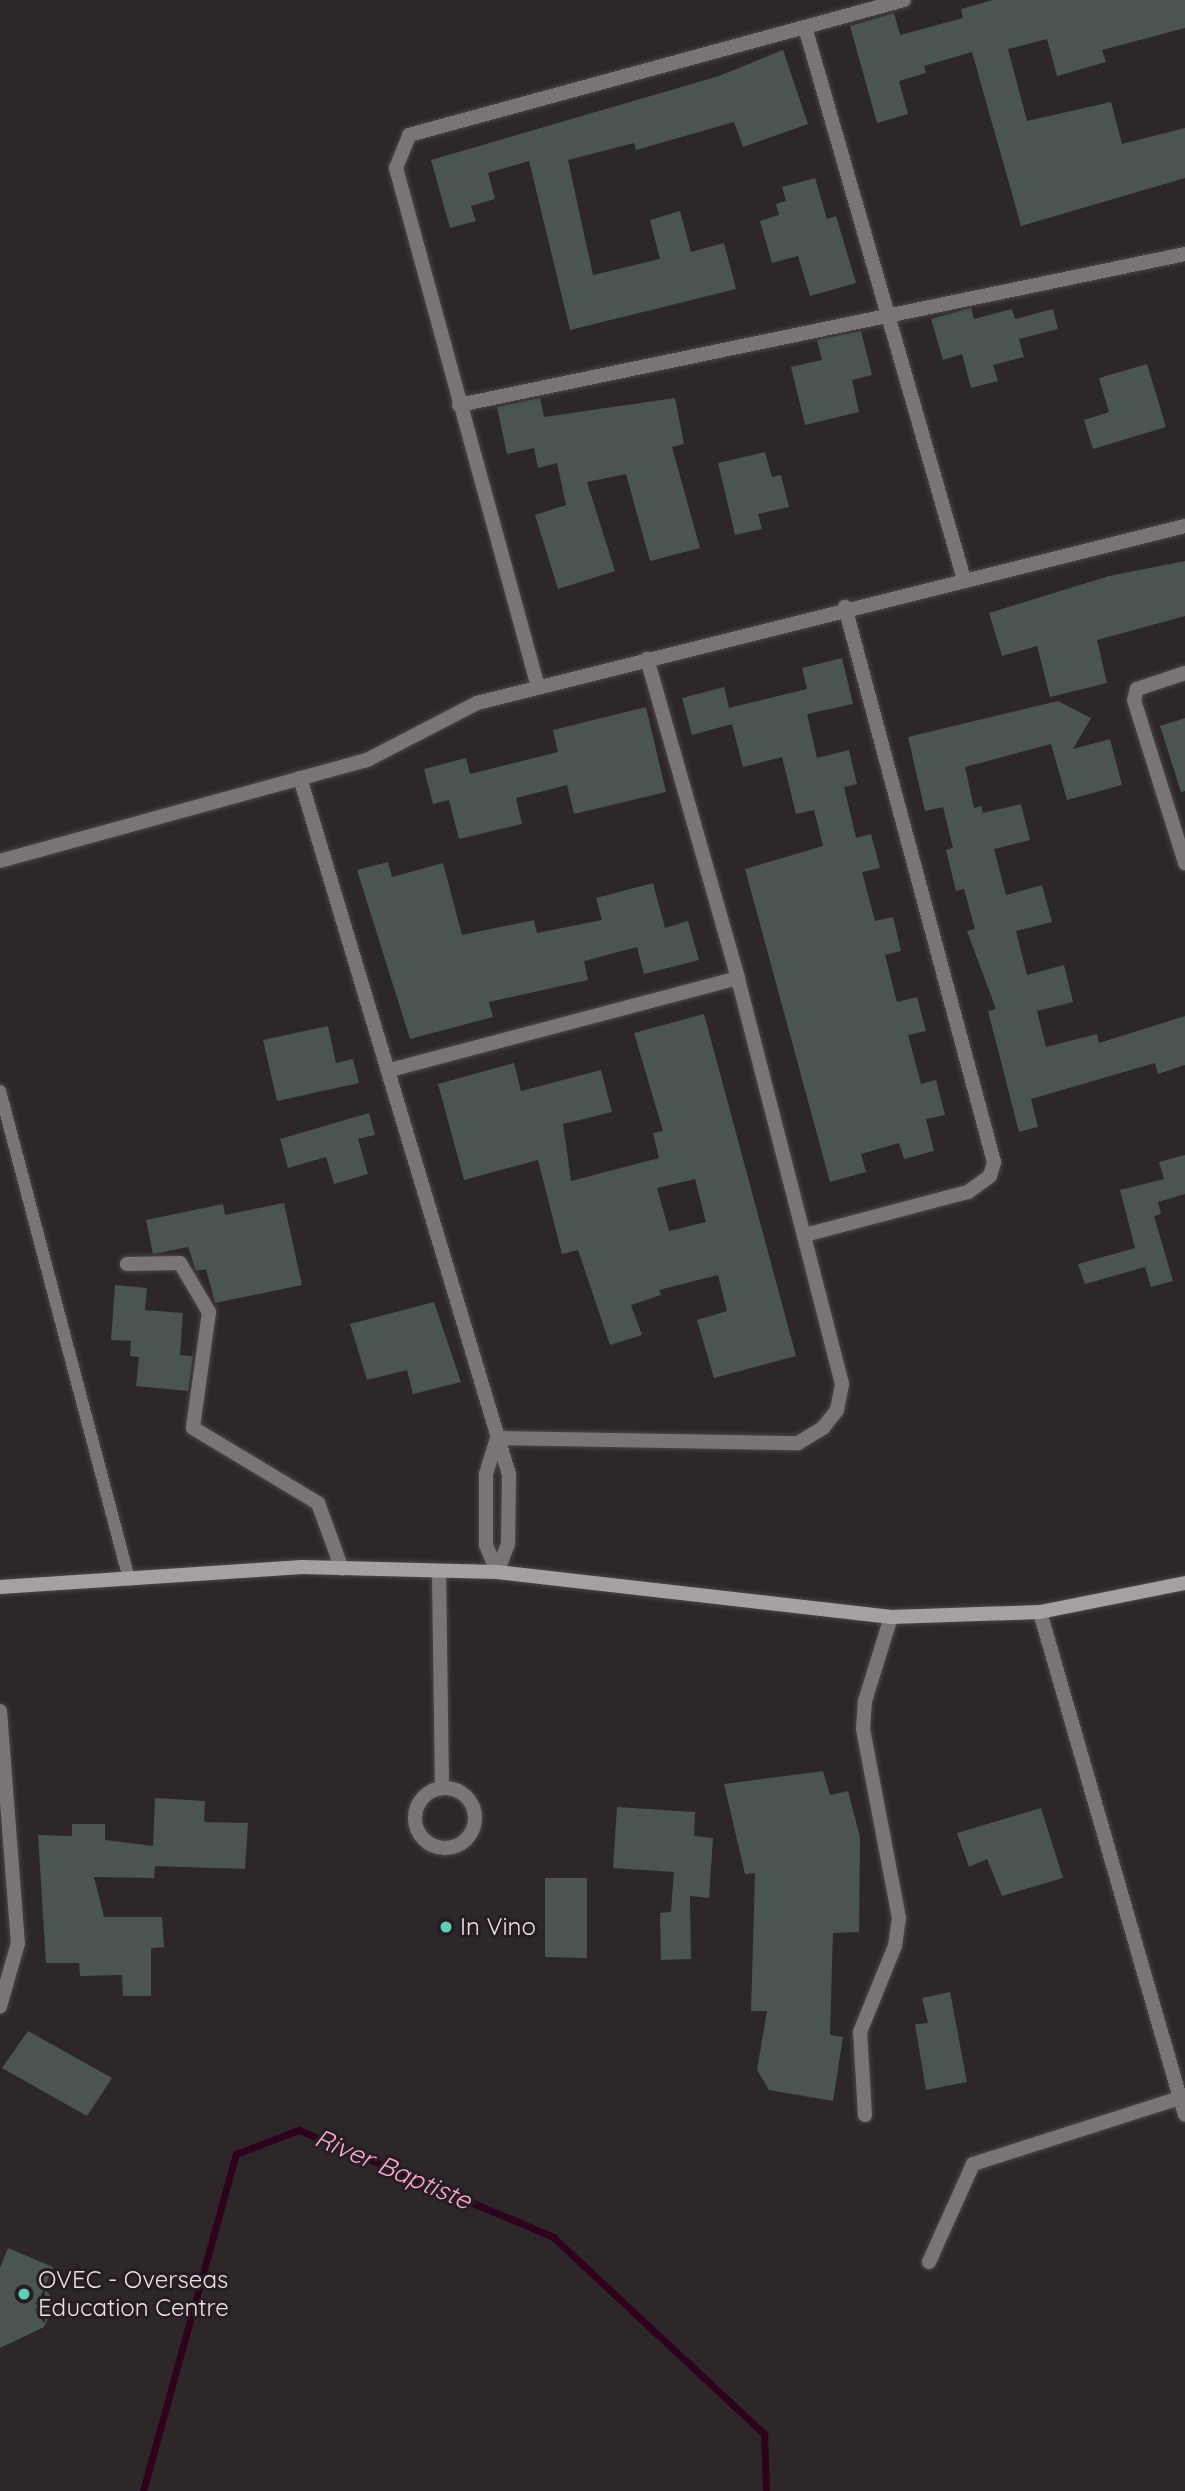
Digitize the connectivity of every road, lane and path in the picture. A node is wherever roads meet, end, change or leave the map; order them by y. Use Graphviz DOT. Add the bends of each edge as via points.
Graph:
graph roads {
  1 [pos="904,0"];
  2 [pos="805,27"];
  3 [pos="1185,254"];
  4 [pos="887,319"];
  5 [pos="458,405"];
  6 [pos="1185,526"];
  7 [pos="963,576"];
  8 [pos="845,607"];
  9 [pos="647,659"];
  10 [pos="1185,673"];
  11 [pos="538,687"];
  12 [pos="300,778"];
  13 [pos="0,861"];
  14 [pos="1185,863"];
  15 [pos="738,978"];
  16 [pos="390,1070"];
  17 [pos="0,1091"];
  18 [pos="805,1235"];
  19 [pos="127,1264"];
  20 [pos="497,1438"];
  21 [pos="342,1569"];
  22 [pos="439,1571"];
  23 [pos="497,1572"];
  24 [pos="129,1579"];
  25 [pos="1185,1583"];
  26 [pos="0,1587"];
  27 [pos="1040,1612"];
  28 [pos="891,1617"];
  29 [pos="0,1711"];
  30 [pos="442,1787"];
  31 [pos="0,2006"];
  32 [pos="1180,2098"];
  33 [pos="865,2115"];
  34 [pos="1185,2115"];
  35 [pos="929,2262"];
  1 -- 2 [label="street"];
  2 -- 4 [label="street"];
  2 -- 5 [label="street" via="409,135 396,167"];
  3 -- 4 [label="street"];
  4 -- 5 [label="street"];
  4 -- 7 [label="street"];
  5 -- 11 [label="street"];
  6 -- 7 [label="street"];
  7 -- 8 [label="street"];
  8 -- 9 [label="street"];
  8 -- 18 [label="street" via="994,1162 990,1176 968,1192"];
  9 -- 11 [label="street"];
  9 -- 15 [label="street"];
  10 -- 14 [label="street" via="1137,689 1134,700"];
  11 -- 12 [label="street" via="477,703 367,760"];
  12 -- 13 [label="street"];
  12 -- 16 [label="street"];
  15 -- 16 [label="street"];
  15 -- 18 [label="street"];
  16 -- 20 [label="street"];
  17 -- 24 [label="lane"];
  18 -- 20 [label="street" via="842,1384 837,1410 823,1428 798,1443 773,1445"];
  19 -- 21 [label="street" via="180,1263 209,1312 193,1428 318,1503"];
  20 -- 23 [label="street" via="486,1497 486,1545"];
  20 -- 23 [label="street" via="509,1474 508,1544"];
  21 -- 22 [label="main road"];
  21 -- 24 [label="main road"];
  22 -- 23 [label="main road"];
  22 -- 30 [label="street"];
  23 -- 28 [label="main road"];
  24 -- 26 [label="main road"];
  25 -- 27 [label="main road"];
  27 -- 28 [label="main road"];
  27 -- 32 [label="street"];
  28 -- 33 [label="street" via="865,1701 863,1730 899,1918 895,1946 860,2032"];
  29 -- 31 [label="street" via="18,1943"];
  30 -- 30 [label="street" via="425,1794 414,1810 422,1837 447,1849 465,1842 475,1826 474,1807 461,1792"];
  32 -- 34 [label="street"];
  32 -- 35 [label="street" via="973,2164"];
}
